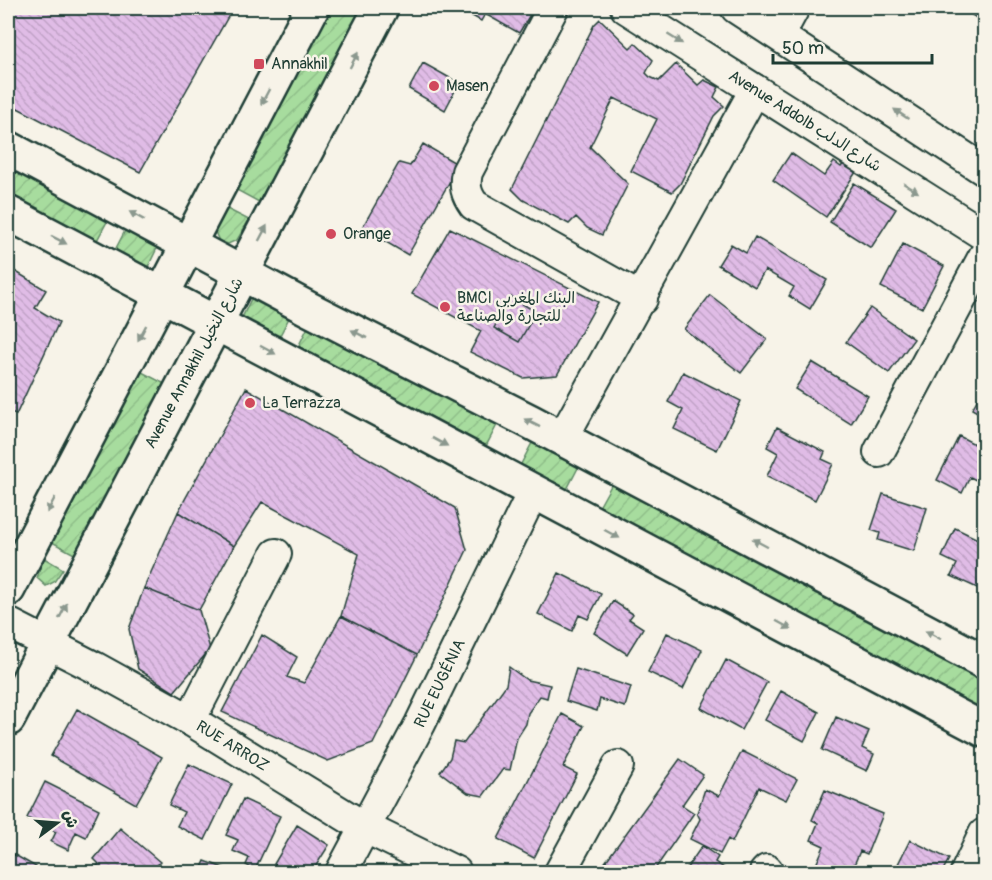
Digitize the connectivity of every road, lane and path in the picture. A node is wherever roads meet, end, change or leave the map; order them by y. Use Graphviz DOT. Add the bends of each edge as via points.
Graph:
graph roads {
  1 [pos="312,8"];
  2 [pos="381,8"];
  3 [pos="553,8"];
  4 [pos="626,8"];
  5 [pos="736,8"];
  6 [pos="794,8"];
  7 [pos="780,34"];
  8 [pos="755,90"];
  9 [pos="8,148"];
  10 [pos="984,170"];
  11 [pos="8,213"];
  12 [pos="984,236"];
  13 [pos="189,244"];
  14 [pos="984,256"];
  15 [pos="242,273"];
  16 [pos="162,294"];
  17 [pos="642,298"];
  18 [pos="217,322"];
  19 [pos="562,439"];
  20 [pos="879,452"];
  21 [pos="533,492"];
  22 [pos="276,554"];
  23 [pos="8,589"];
  24 [pos="8,623"];
  25 [pos="47,643"];
  26 [pos="984,662"];
  27 [pos="8,719"];
  28 [pos="190,720"];
  29 [pos="984,730"];
  30 [pos="618,766"];
  31 [pos="364,827"];
  32 [pos="984,834"];
  33 [pos="340,873"];
  34 [pos="456,873"];
  35 [pos="560,873"];
  36 [pos="966,873"];
  1 -- 13 [label="main road, one-way"];
  15 -- 2 [label="main road, Avenue Annakhil شارع النخيل, one-way"];
  3 -- 17 [label="street" via="464,183 474,205"];
  4 -- 8 [label="street, Avenue Addolb شارع الدلب, one-way"];
  5 -- 7 [label="street"];
  6 -- 7 [label="street"];
  10 -- 7 [label="street, one-way"];
  8 -- 12 [label="street, Avenue Addolb شارع الدلب, one-way"];
  8 -- 17 [label="street"];
  13 -- 9 [label="main road, one-way"];
  11 -- 16 [label="main road, one-way"];
  13 -- 15 [label="main road"];
  13 -- 16 [label="main road"];
  14 -- 20 [label="street"];
  15 -- 18 [label="main road, Avenue Annakhil شارع النخيل"];
  19 -- 15 [label="main road, one-way"];
  16 -- 18 [label="main road"];
  16 -- 23 [label="main road, one-way"];
  17 -- 19 [label="street"];
  18 -- 21 [label="main road, one-way"];
  25 -- 18 [label="main road, Avenue Annakhil شارع النخيل, one-way"];
  26 -- 19 [label="main road, one-way"];
  21 -- 29 [label="main road, one-way"];
  21 -- 31 [label="street, RUE EUGÉNIA" via="420,724"];
  22 -- 28 [label="street"];
  24 -- 25 [label="street, RUE ARROZ"];
  25 -- 27 [label="main road, Avenue Annakhil شارع النخيل"];
  25 -- 28 [label="street, RUE ARROZ"];
  28 -- 31 [label="street, RUE ARROZ"];
  30 -- 35 [label="street"];
  31 -- 33 [label="street, RUE EUGÉNIA"];
  31 -- 34 [label="street, RUE ARROZ"];
  32 -- 36 [label="street"];
}
